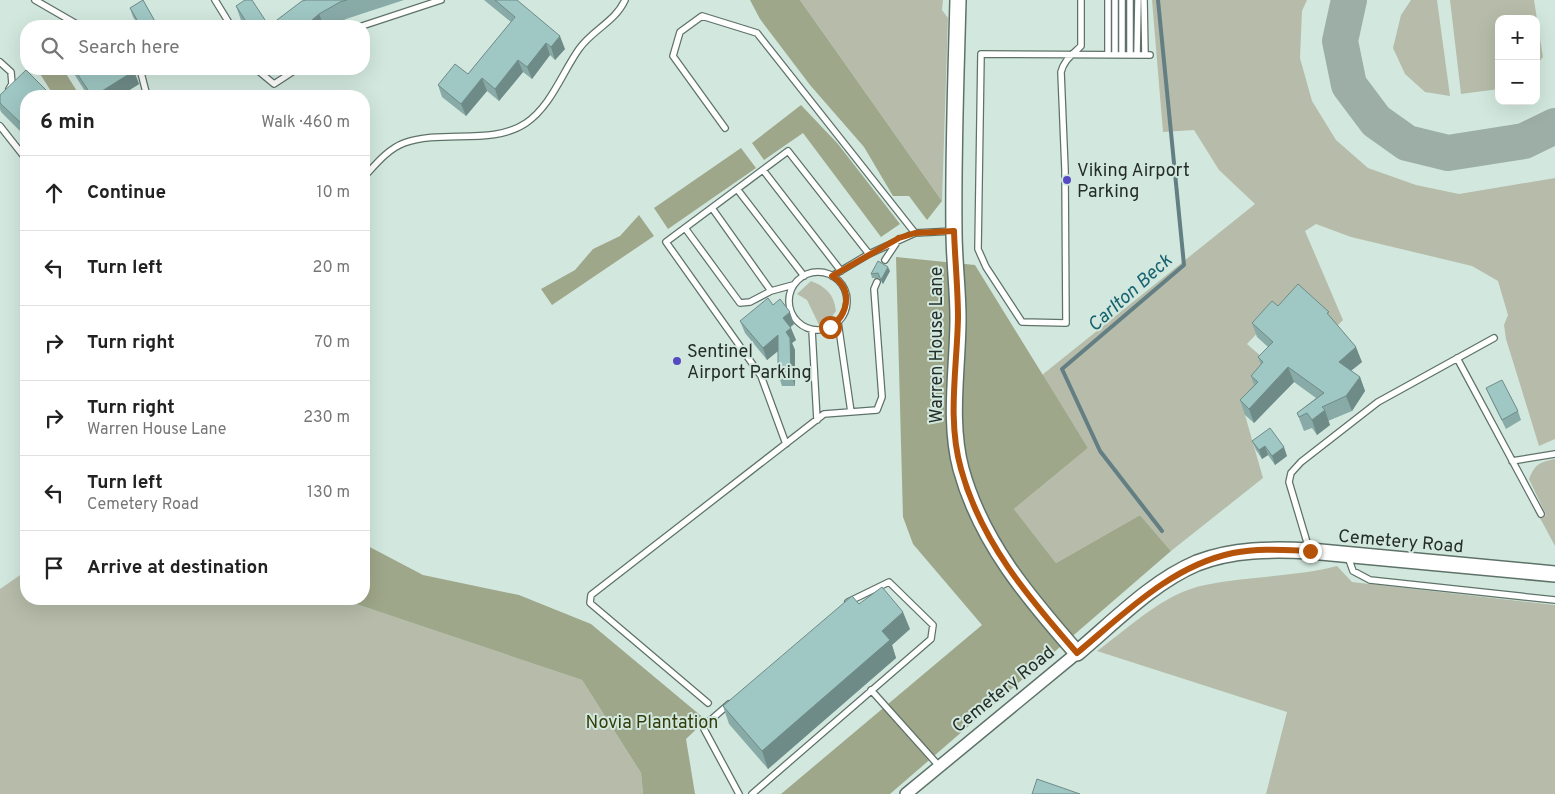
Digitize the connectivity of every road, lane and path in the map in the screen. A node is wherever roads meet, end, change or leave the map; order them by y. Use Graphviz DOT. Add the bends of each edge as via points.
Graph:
graph roads {
  1 [pos="35,0"];
  2 [pos="215,0"];
  3 [pos="441,0"];
  4 [pos="625,0"];
  5 [pos="958,0"];
  6 [pos="1081,0"];
  7 [pos="1108,0"];
  8 [pos="1115,0"];
  9 [pos="1122,0"];
  10 [pos="1130,0"];
  11 [pos="1138,0"];
  12 [pos="1144,0"];
  13 [pos="70,20"];
  14 [pos="227,20"];
  15 [pos="370,23"];
  16 [pos="1073,54"];
  17 [pos="1108,54"];
  18 [pos="1119,54"];
  19 [pos="1130,55"];
  20 [pos="1137,55"];
  21 [pos="0,62"];
  22 [pos="143,75"];
  23 [pos="263,75"];
  24 [pos="288,75"];
  25 [pos="146,90"];
  26 [pos="8,92"];
  27 [pos="0,126"];
  28 [pos="724,128"];
  29 [pos="20,151"];
  30 [pos="763,170"];
  31 [pos="370,171"];
  32 [pos="737,189"];
  33 [pos="712,208"];
  34 [pos="685,228"];
  35 [pos="954,231"];
  36 [pos="915,233"];
  37 [pos="899,238"];
  38 [pos="869,254"];
  39 [pos="886,260"];
  40 [pos="841,271"];
  41 [pos="804,276"];
  42 [pos="832,276"];
  43 [pos="877,282"];
  44 [pos="793,285"];
  45 [pos="771,291"];
  46 [pos="838,322"];
  47 [pos="812,330"];
  48 [pos="1494,338"];
  49 [pos="1457,358"];
  50 [pos="851,412"];
  51 [pos="817,420"];
  52 [pos="786,444"];
  53 [pos="1555,454"];
  54 [pos="1512,461"];
  55 [pos="1541,514"];
  56 [pos="1310,551"];
  57 [pos="1348,555"];
  58 [pos="1555,574"];
  59 [pos="1555,600"];
  60 [pos="844,605"];
  61 [pos="1077,653"];
  62 [pos="871,690"];
  63 [pos="735,699"];
  64 [pos="708,703"];
  65 [pos="939,766"];
  66 [pos="739,794"];
  67 [pos="752,794"];
  68 [pos="906,794"];
  1 -- 13 [label="lane"];
  2 -- 14 [label="lane"];
  3 -- 15 [label="lane"];
  4 -- 31 [label="lane" via="613,18 580,48 542,108 526,123 502,134 433,136 403,144 384,156"];
  5 -- 35 [label="street, Warren House Lane"];
  6 -- 16 [label="lane" via="1081,46"];
  7 -- 17 [label="lane"];
  8 -- 18 [label="lane"];
  9 -- 18 [label="lane"];
  10 -- 19 [label="lane"];
  11 -- 20 [label="lane"];
  12 -- 20 [label="lane" via="1147,55"];
  16 -- 16 [label="lane" via="981,54 978,249 1022,322 1066,323 1061,72 1064,62"];
  16 -- 17 [label="lane"];
  17 -- 18 [label="lane"];
  18 -- 19 [label="lane"];
  19 -- 20 [label="lane"];
  21 -- 26 [label="lane" via="11,72 12,84"];
  22 -- 25 [label="lane"];
  23 -- 24 [label="lane" via="274,84"];
  27 -- 29 [label="lane"];
  28 -- 36 [label="lane" via="674,56 680,32 702,16 756,33"];
  30 -- 32 [label="lane"];
  30 -- 38 [label="lane" via="788,151"];
  30 -- 40 [label="lane"];
  32 -- 33 [label="lane"];
  32 -- 41 [label="lane"];
  33 -- 34 [label="lane"];
  33 -- 45 [label="lane"];
  34 -- 45 [label="lane" via="740,303 750,302"];
  34 -- 52 [label="lane" via="666,242 761,376"];
  35 -- 36 [label="lane"];
  35 -- 61 [label="street, Warren House Lane" via="958,317 954,421 960,468 976,514 999,557 1023,591"];
  36 -- 37 [label="lane"];
  37 -- 38 [label="lane"];
  37 -- 39 [label="lane"];
  38 -- 40 [label="lane"];
  40 -- 42 [label="lane"];
  41 -- 42 [label="lane" via="818,272"];
  41 -- 44 [label="lane"];
  42 -- 46 [label="lane" via="846,295 844,314"];
  43 -- 50 [label="lane" via="874,289 882,398 876,410"];
  44 -- 45 [label="lane"];
  44 -- 47 [label="lane" via="789,294 791,312 803,327"];
  46 -- 47 [label="lane" via="822,330"];
  46 -- 50 [label="lane"];
  47 -- 51 [label="lane"];
  48 -- 49 [label="lane"];
  49 -- 54 [label="lane"];
  49 -- 56 [label="lane" via="1378,402 1291,473 1289,482"];
  50 -- 51 [label="lane" via="824,414"];
  51 -- 52 [label="lane"];
  52 -- 64 [label="lane" via="591,595 590,603"];
  53 -- 54 [label="lane"];
  54 -- 55 [label="lane"];
  56 -- 57 [label="street, Cemetery Road"];
  56 -- 61 [label="street, Cemetery Road" via="1234,552 1196,564 1162,583"];
  57 -- 58 [label="street, Cemetery Road"];
  57 -- 59 [label="lane" via="1353,571 1370,580"];
  60 -- 62 [label="lane" via="889,582 933,625 931,638"];
  61 -- 65 [label="street, Cemetery Road"];
  62 -- 65 [label="lane"];
  62 -- 67 [label="lane"];
  63 -- 66 [label="lane" via="704,729"];
  65 -- 68 [label="street, Cemetery Road"];
}
